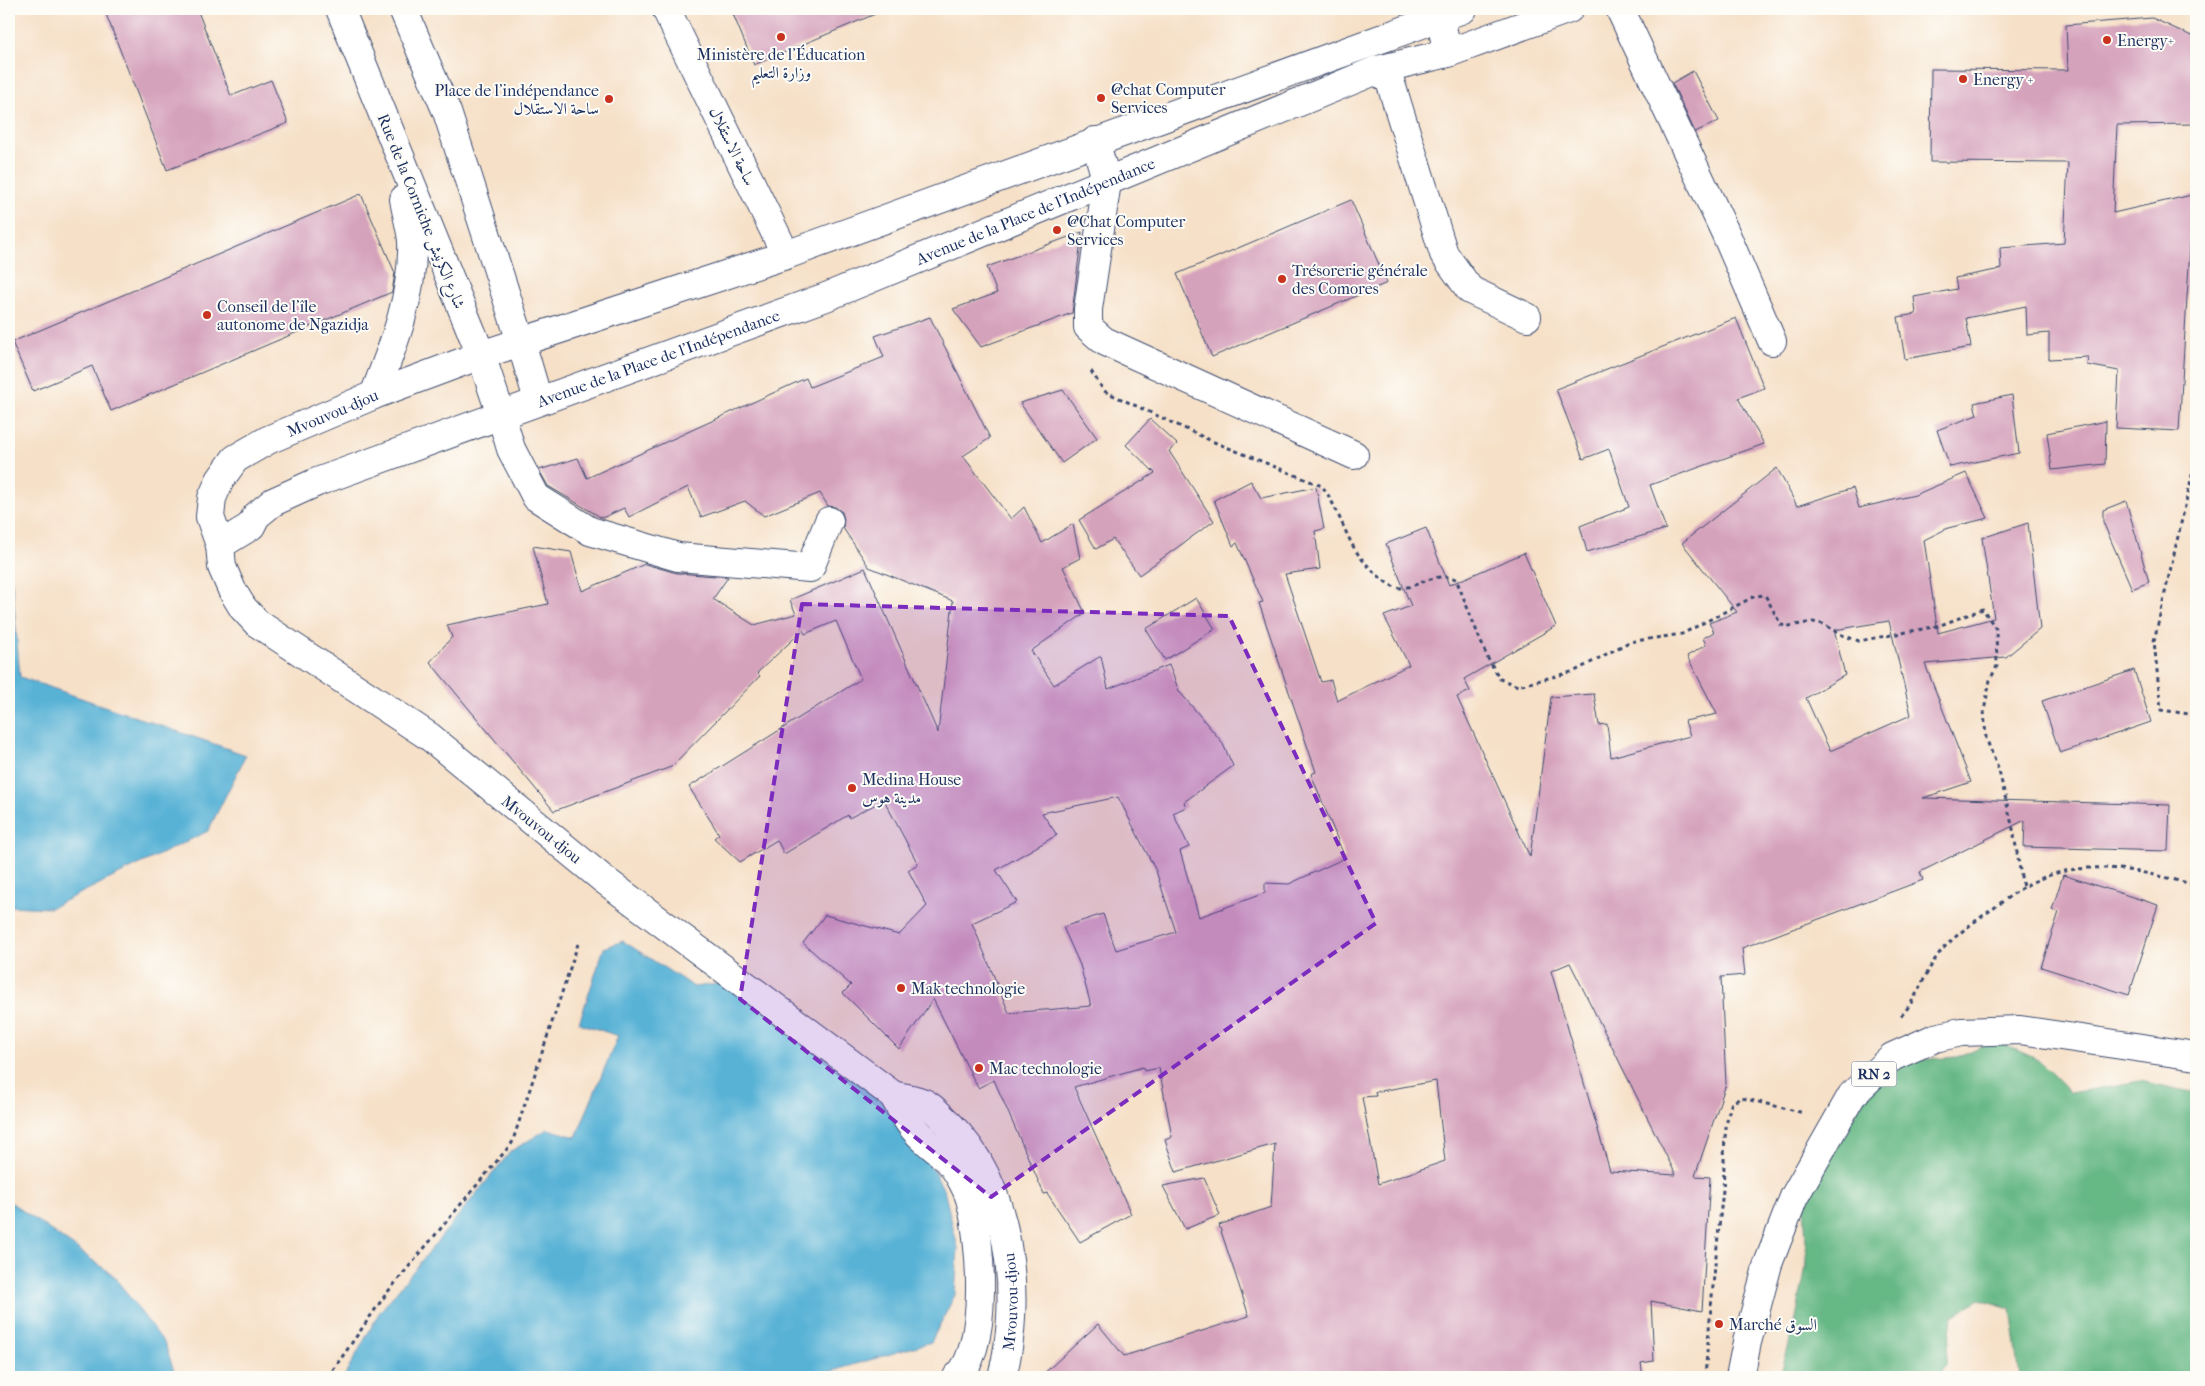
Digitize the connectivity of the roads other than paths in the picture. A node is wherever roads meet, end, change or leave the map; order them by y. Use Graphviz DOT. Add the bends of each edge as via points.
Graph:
graph roads {
  1 [pos="340,9"];
  2 [pos="403,9"];
  3 [pos="666,9"];
  4 [pos="1569,9"];
  5 [pos="1620,9"];
  6 [pos="1448,12"];
  7 [pos="1448,53"];
  8 [pos="1377,70"];
  9 [pos="1095,141"];
  10 [pos="392,142"];
  11 [pos="1107,182"];
  12 [pos="786,255"];
  13 [pos="1527,317"];
  14 [pos="1772,341"];
  15 [pos="521,342"];
  16 [pos="481,355"];
  17 [pos="374,394"];
  18 [pos="538,400"];
  19 [pos="502,414"];
  20 [pos="1354,455"];
  21 [pos="829,521"];
  22 [pos="220,545"];
  23 [pos="2196,1056"];
  24 [pos="893,1095"];
  25 [pos="957,1377"];
  26 [pos="1002,1377"];
  27 [pos="1740,1377"];
  1 -- 10 [label="main road, Rue de la Corniche شارع الكرنيش"];
  2 -- 15 [label="main road" via="447,112"];
  3 -- 12 [label="main road, ساحة الاستقلال"];
  4 -- 7 [label="main road, Avenue de la Place de l'Indépendance"];
  5 -- 14 [label="main road" via="1725,232"];
  6 -- 7 [label="main road"];
  6 -- 9 [label="main road"];
  7 -- 8 [label="main road, Avenue de la Place de l'Indépendance"];
  8 -- 11 [label="main road, Avenue de la Place de l'Indépendance"];
  8 -- 13 [label="main road" via="1390,81 1444,254 1470,290"];
  9 -- 11 [label="main road"];
  9 -- 12 [label="main road"];
  10 -- 16 [label="main road, Rue de la Corniche شارع الكرنيش"];
  10 -- 17 [label="main road" via="412,241 409,282 396,338"];
  11 -- 18 [label="main road, Avenue de la Place de l'Indépendance" via="826,297"];
  11 -- 20 [label="main road" via="1088,327 1104,341"];
  12 -- 15 [label="main road"];
  15 -- 16 [label="main road, Mvouvou-djou"];
  15 -- 18 [label="main road"];
  16 -- 17 [label="main road, Mvouvou-djou"];
  16 -- 19 [label="main road, Rue de la Corniche شارع الكرنيش"];
  17 -- 22 [label="main road, Mvouvou-djou" via="268,440 235,460 212,498 210,517"];
  18 -- 19 [label="main road, Avenue de la Place de l'Indépendance"];
  19 -- 21 [label="main road, Rue de la Corniche شارع الكرنيش" via="512,449 536,497 590,531 678,557 810,568"];
  19 -- 22 [label="main road" via="317,482 273,502 256,516 251,526"];
  22 -- 24 [label="main road, Mvouvou-djou" via="222,567 232,590 242,608 257,623 430,737 603,879"];
  23 -- 27 [label="main road, RN 2" via="2020,1030 1961,1032 1935,1038 1892,1057 1852,1095 1794,1197 1768,1264"];
  24 -- 25 [label="main road, Mvouvou-djou" via="911,1126 952,1166 969,1197 976,1227 980,1306 976,1339"];
  24 -- 26 [label="main road, Mvouvou-djou" via="927,1104 957,1133 981,1166 994,1197 1011,1269 1012,1311"];
}
